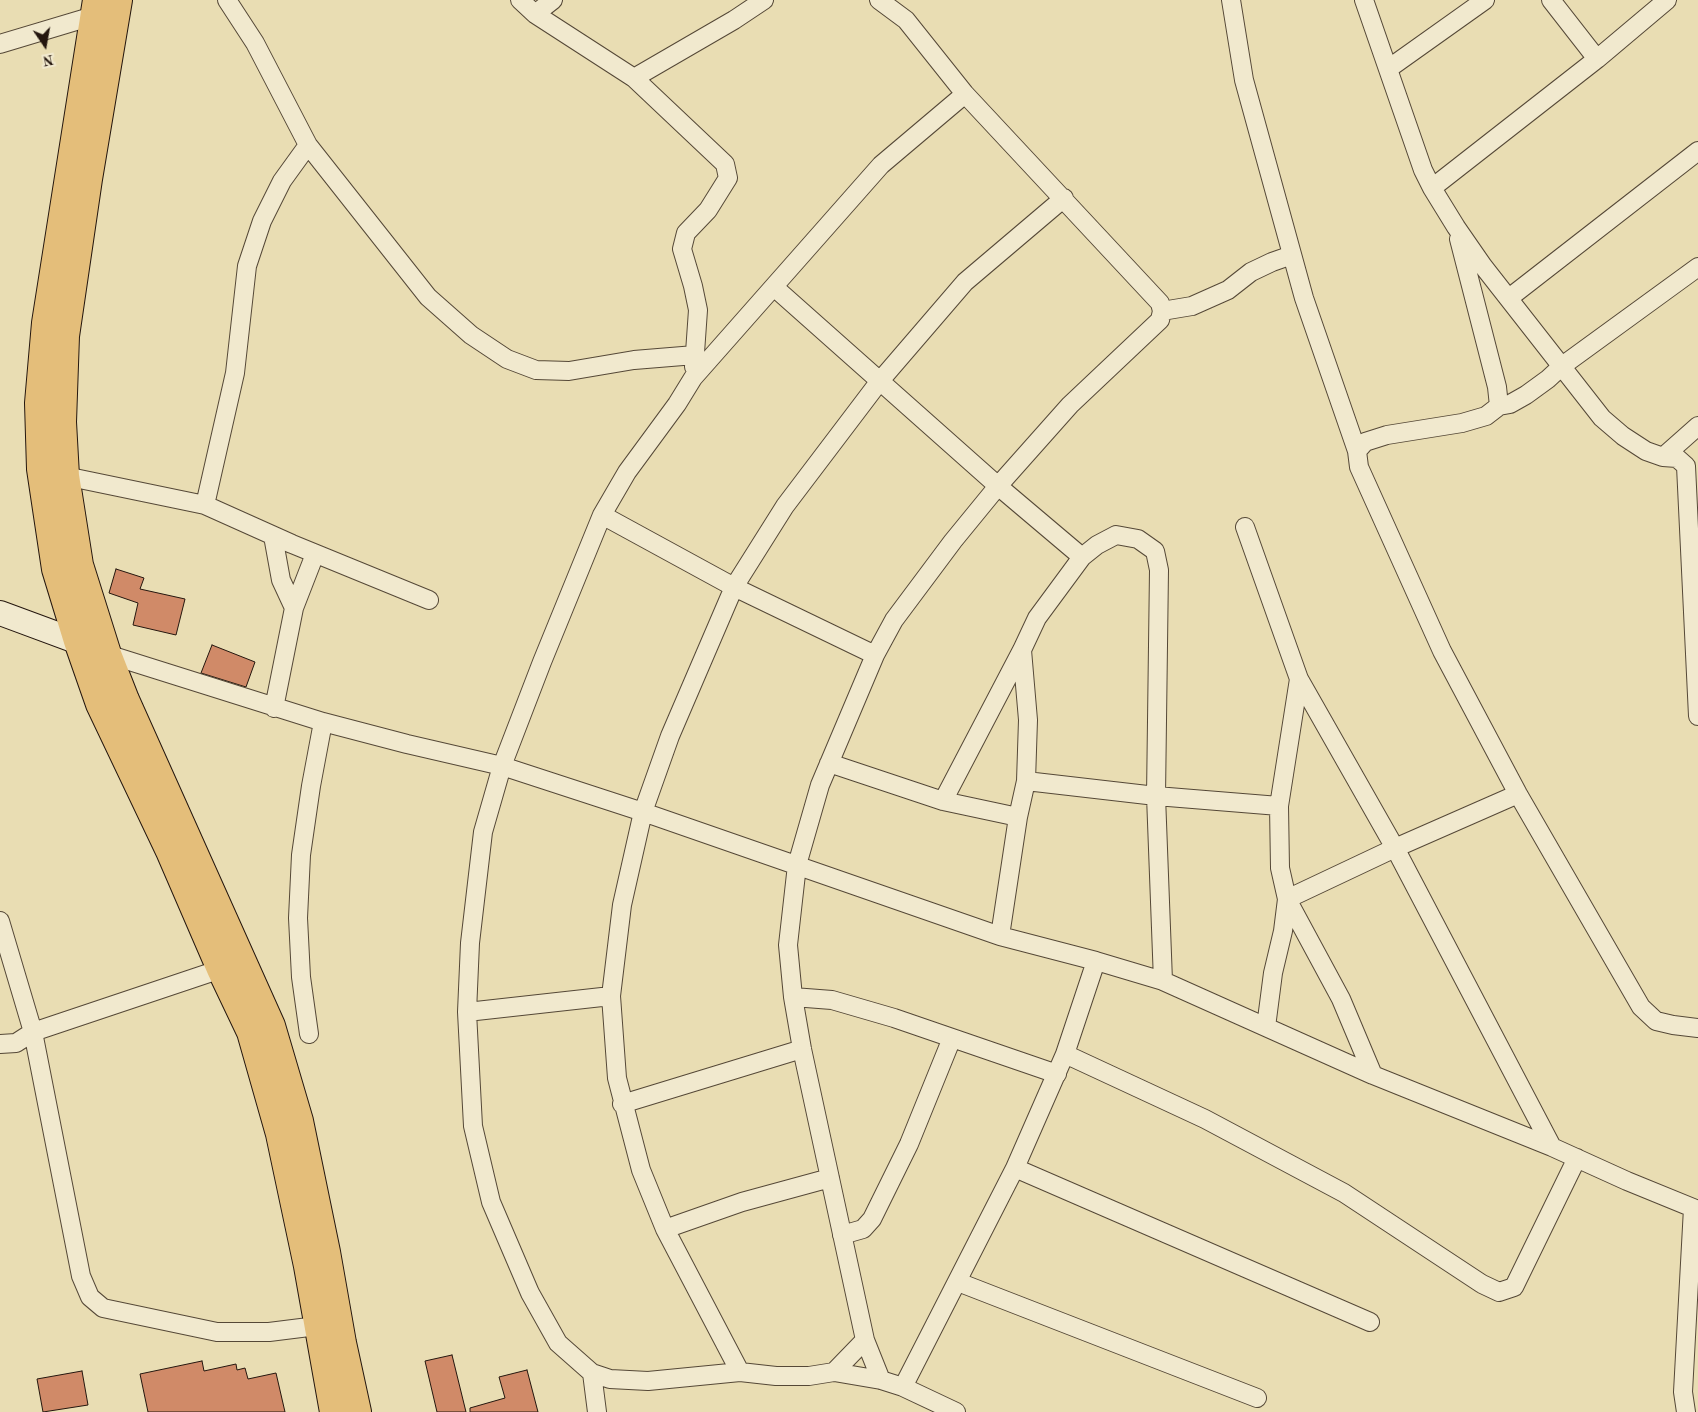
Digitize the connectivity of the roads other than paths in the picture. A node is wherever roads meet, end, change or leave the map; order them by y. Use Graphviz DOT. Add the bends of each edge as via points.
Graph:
graph roads {
  1 [pos="227,0"];
  2 [pos="520,0"];
  3 [pos="553,0"];
  4 [pos="764,0"];
  5 [pos="879,0"];
  6 [pos="902,0"];
  7 [pos="1230,0"];
  8 [pos="1364,0"];
  9 [pos="1485,0"];
  10 [pos="1551,0"];
  11 [pos="1667,0"];
  12 [pos="106,9"];
  13 [pos="535,14"];
  14 [pos="906,20"];
  15 [pos="0,44"];
  16 [pos="1597,59"];
  17 [pos="1388,69"];
  18 [pos="634,78"];
  19 [pos="965,94"];
  20 [pos="308,145"];
  21 [pos="1698,151"];
  22 [pos="1432,188"];
  23 [pos="1064,198"];
  24 [pos="1456,227"];
  25 [pos="1292,255"];
  26 [pos="1698,267"];
  27 [pos="774,287"];
  28 [pos="1509,298"];
  29 [pos="1162,311"];
  30 [pos="695,356"];
  31 [pos="1562,366"];
  32 [pos="693,378"];
  33 [pos="879,382"];
  34 [pos="1499,406"];
  35 [pos="1698,426"];
  36 [pos="1357,451"];
  37 [pos="1663,457"];
  38 [pos="1692,466"];
  39 [pos="65,476"];
  40 [pos="998,486"];
  41 [pos="205,505"];
  42 [pos="602,515"];
  43 [pos="1245,527"];
  44 [pos="272,536"];
  45 [pos="315,554"];
  46 [pos="1082,557"];
  47 [pos="734,586"];
  48 [pos="429,600"];
  49 [pos="294,608"];
  50 [pos="0,613"];
  51 [pos="78,641"];
  52 [pos="1022,650"];
  53 [pos="107,654"];
  54 [pos="875,655"];
  55 [pos="1299,679"];
  56 [pos="274,708"];
  57 [pos="1698,716"];
  58 [pos="323,722"];
  59 [pos="829,763"];
  60 [pos="502,766"];
  61 [pos="1026,781"];
  62 [pos="1518,794"];
  63 [pos="1156,796"];
  64 [pos="943,801"];
  65 [pos="1279,806"];
  66 [pos="643,812"];
  67 [pos="1018,817"];
  68 [pos="1395,848"];
  69 [pos="797,865"];
  70 [pos="1287,899"];
  71 [pos="0,921"];
  72 [pos="1000,936"];
  73 [pos="1096,961"];
  74 [pos="221,970"];
  75 [pos="1163,981"];
  76 [pos="611,996"];
  77 [pos="793,997"];
  78 [pos="467,1012"];
  79 [pos="1266,1027"];
  80 [pos="1698,1028"];
  81 [pos="34,1032"];
  82 [pos="309,1034"];
  83 [pos="952,1038"];
  84 [pos="0,1044"];
  85 [pos="802,1049"];
  86 [pos="1064,1054"];
  87 [pos="1057,1074"];
  88 [pos="1373,1076"];
  89 [pos="622,1104"];
  90 [pos="1552,1147"];
  91 [pos="1577,1158"];
  92 [pos="1015,1168"];
  93 [pos="830,1178"];
  94 [pos="1695,1209"];
  95 [pos="665,1229"];
  96 [pos="842,1235"];
  97 [pos="958,1282"];
  98 [pos="1370,1322"];
  99 [pos="317,1326"];
  100 [pos="865,1340"];
  101 [pos="740,1372"];
  102 [pos="834,1372"];
  103 [pos="592,1373"];
  104 [pos="881,1380"];
  105 [pos="903,1387"];
  106 [pos="1257,1398"];
  107 [pos="334,1412"];
  108 [pos="357,1412"];
  109 [pos="597,1412"];
  110 [pos="956,1412"];
  111 [pos="1686,1412"];
  1 -- 20 [label="street" via="255,43"];
  2 -- 13 [label="street"];
  3 -- 13 [label="street"];
  4 -- 18 [label="street"];
  5 -- 14 [label="street"];
  6 -- 14 [label="street"];
  7 -- 25 [label="street" via="1244,80"];
  8 -- 17 [label="street"];
  9 -- 17 [label="street"];
  10 -- 16 [label="street"];
  11 -- 16 [label="street"];
  12 -- 15 [label="street"];
  12 -- 39 [label="main road" via="88,179 65,336 62,422"];
  12 -- 51 [label="main road" via="46,323 39,403 41,468 56,569"];
  13 -- 18 [label="street"];
  14 -- 19 [label="street"];
  16 -- 22 [label="street"];
  17 -- 22 [label="street"];
  18 -- 30 [label="street" via="725,164 728,178 708,210 686,233 682,249 698,310"];
  19 -- 23 [label="street"];
  19 -- 27 [label="street" via="881,165"];
  20 -- 30 [label="street" via="428,297 471,335 507,359 536,370 569,371 634,360"];
  20 -- 41 [label="street" via="282,181 262,221 247,266 235,373"];
  21 -- 28 [label="street"];
  22 -- 24 [label="street"];
  23 -- 29 [label="street" via="1160,303"];
  23 -- 33 [label="street" via="965,282"];
  24 -- 28 [label="street"];
  24 -- 34 [label="street"];
  25 -- 29 [label="street" via="1251,272 1228,290 1192,306"];
  25 -- 36 [label="street"];
  26 -- 31 [label="street"];
  27 -- 32 [label="street"];
  27 -- 33 [label="street"];
  28 -- 31 [label="street"];
  29 -- 40 [label="street" via="1160,320 1070,405"];
  30 -- 32 [label="street"];
  31 -- 34 [label="street" via="1526,394 1510,404"];
  31 -- 37 [label="street" via="1602,418 1646,451"];
  32 -- 42 [label="street" via="678,404 626,472"];
  33 -- 40 [label="street"];
  33 -- 47 [label="street" via="785,506"];
  34 -- 36 [label="street" via="1486,416 1462,423 1387,435 1365,442"];
  35 -- 37 [label="street"];
  36 -- 62 [label="street" via="1358,467 1442,651"];
  37 -- 38 [label="street" via="1677,458"];
  38 -- 57 [label="street"];
  39 -- 41 [label="street"];
  39 -- 53 [label="main road" via="79,565"];
  40 -- 46 [label="street"];
  40 -- 54 [label="street" via="900,612"];
  41 -- 44 [label="street"];
  42 -- 47 [label="street"];
  42 -- 60 [label="street"];
  43 -- 55 [label="street"];
  44 -- 45 [label="street"];
  44 -- 49 [label="street" via="281,580"];
  45 -- 48 [label="street"];
  45 -- 49 [label="street"];
  46 -- 52 [label="street" via="1037,618"];
  46 -- 63 [label="street" via="1116,535 1138,539 1155,550 1159,570"];
  47 -- 54 [label="street"];
  47 -- 66 [label="street" via="670,736"];
  49 -- 56 [label="street"];
  50 -- 51 [label="street"];
  51 -- 53 [label="street"];
  51 -- 74 [label="main road" via="100,704"];
  52 -- 61 [label="street" via="1028,720"];
  52 -- 64 [label="street"];
  53 -- 56 [label="street"];
  53 -- 108 [label="main road" via="271,1026 299,1121"];
  54 -- 59 [label="street"];
  55 -- 65 [label="street"];
  55 -- 68 [label="street"];
  56 -- 58 [label="street"];
  58 -- 60 [label="street"];
  58 -- 82 [label="street" via="300,864 301,976"];
  59 -- 64 [label="street"];
  59 -- 69 [label="street"];
  60 -- 66 [label="street"];
  60 -- 78 [label="street" via="482,841 470,943"];
  61 -- 63 [label="street"];
  61 -- 67 [label="street"];
  62 -- 68 [label="street"];
  62 -- 80 [label="street" via="1641,1007 1656,1021"];
  63 -- 65 [label="street"];
  63 -- 75 [label="street"];
  64 -- 67 [label="street"];
  65 -- 70 [label="street" via="1280,868"];
  66 -- 69 [label="street"];
  66 -- 76 [label="street" via="622,905"];
  67 -- 72 [label="street"];
  68 -- 70 [label="street"];
  68 -- 90 [label="street"];
  69 -- 72 [label="street"];
  69 -- 77 [label="street" via="788,945"];
  70 -- 79 [label="street"];
  70 -- 88 [label="street" via="1342,999"];
  71 -- 81 [label="street"];
  72 -- 73 [label="street"];
  73 -- 75 [label="street"];
  73 -- 86 [label="street"];
  74 -- 81 [label="street"];
  74 -- 99 [label="main road" via="250,1032 280,1134 308,1266"];
  75 -- 79 [label="street"];
  76 -- 78 [label="street"];
  76 -- 89 [label="street"];
  77 -- 83 [label="street" via="832,1000"];
  77 -- 85 [label="street"];
  78 -- 103 [label="street" via="472,1126 492,1202 530,1293 558,1343"];
  79 -- 88 [label="street"];
  81 -- 84 [label="street" via="16,1043"];
  81 -- 99 [label="street" via="81,1276 90,1297 103,1308 217,1332 268,1332"];
  83 -- 87 [label="street"];
  83 -- 96 [label="street" via="909,1144 872,1219 862,1229"];
  85 -- 89 [label="street"];
  85 -- 93 [label="street"];
  86 -- 87 [label="street"];
  86 -- 91 [label="street" via="1205,1119 1344,1193 1499,1292 1514,1287"];
  87 -- 92 [label="street"];
  88 -- 90 [label="street"];
  89 -- 95 [label="street" via="641,1170"];
  90 -- 91 [label="street"];
  91 -- 94 [label="street"];
  92 -- 97 [label="street"];
  92 -- 98 [label="street"];
  93 -- 95 [label="street" via="742,1202"];
  93 -- 96 [label="street"];
  94 -- 111 [label="street" via="1683,1392"];
  95 -- 101 [label="street"];
  96 -- 100 [label="street"];
  97 -- 105 [label="street"];
  97 -- 106 [label="street"];
  99 -- 107 [label="main road"];
  100 -- 102 [label="street"];
  100 -- 104 [label="street"];
  101 -- 102 [label="street" via="809,1376"];
  101 -- 103 [label="street" via="648,1381 610,1379"];
  102 -- 104 [label="street"];
  103 -- 109 [label="street"];
  104 -- 105 [label="street"];
  105 -- 110 [label="street"];
}
